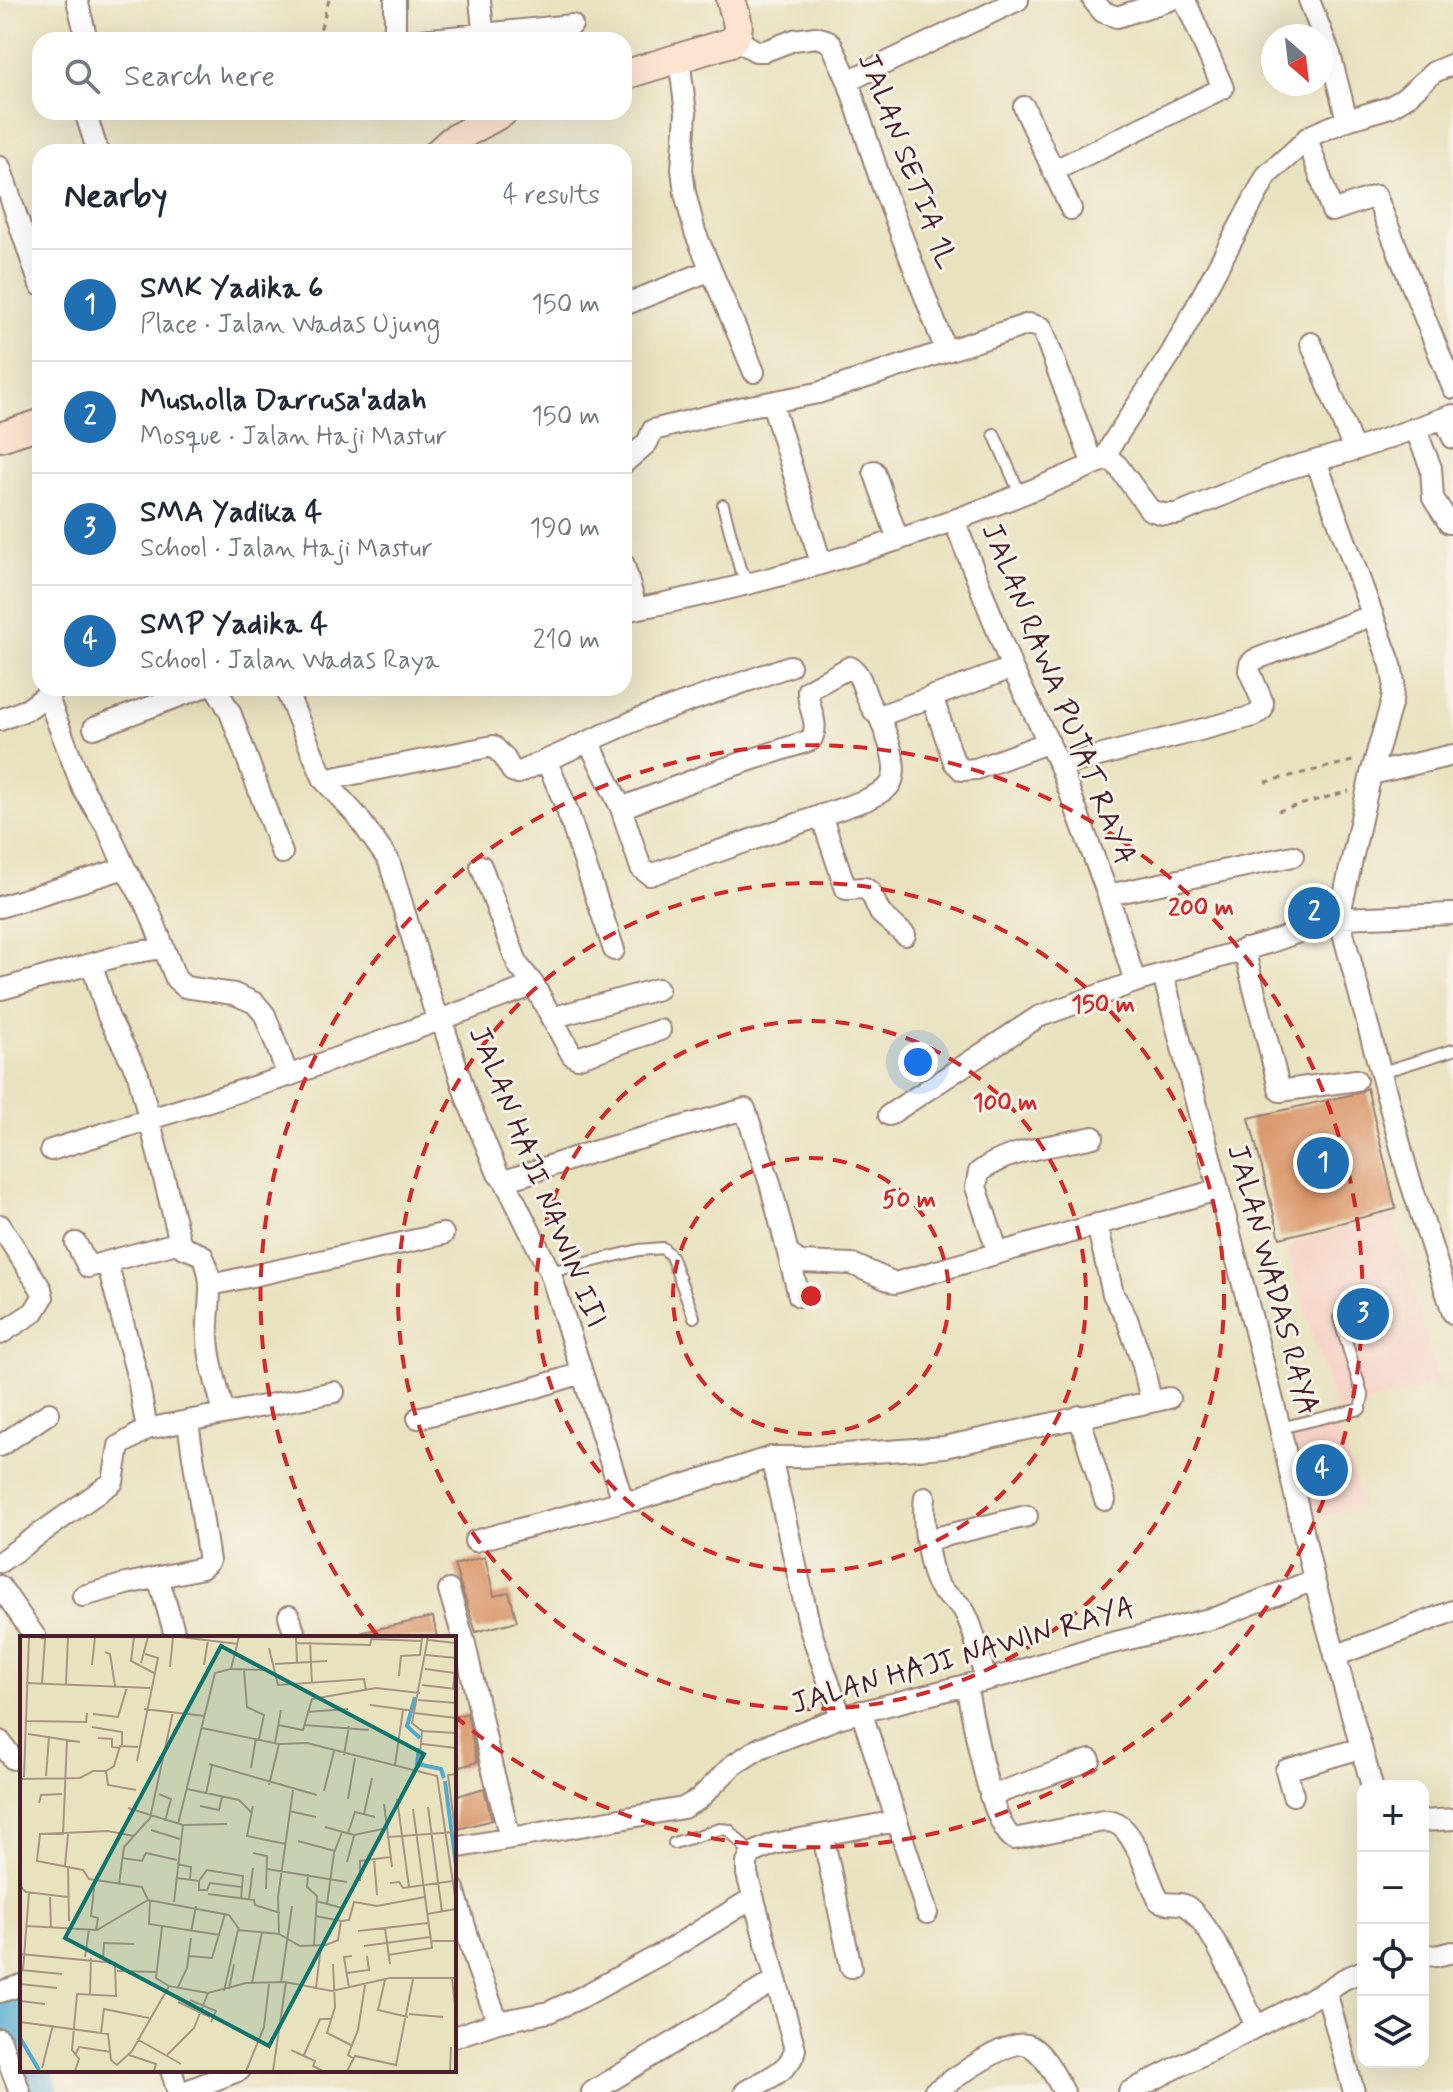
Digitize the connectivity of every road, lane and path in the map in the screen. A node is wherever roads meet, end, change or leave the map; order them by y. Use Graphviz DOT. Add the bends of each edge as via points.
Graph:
graph roads {
  1 [pos="77,0"];
  2 [pos="329,0"];
  3 [pos="395,0"];
  4 [pos="480,0"];
  5 [pos="731,0"];
  6 [pos="969,0"];
  7 [pos="1018,0"];
  8 [pos="1093,0"];
  9 [pos="1170,0"];
  10 [pos="1185,0"];
  11 [pos="1309,0"];
  12 [pos="977,20"];
  13 [pos="572,25"];
  14 [pos="85,32"];
  15 [pos="320,32"];
  16 [pos="395,32"];
  17 [pos="483,32"];
  18 [pos="520,32"];
  19 [pos="735,39"];
  20 [pos="679,58"];
  21 [pos="1453,64"];
  22 [pos="632,73"];
  23 [pos="848,81"];
  24 [pos="1024,107"];
  25 [pos="88,120"];
  26 [pos="486,120"];
  27 [pos="1347,120"];
  28 [pos="1307,138"];
  29 [pos="95,144"];
  30 [pos="448,144"];
  31 [pos="0,167"];
  32 [pos="1053,171"];
  33 [pos="1071,209"];
  34 [pos="32,261"];
  35 [pos="711,270"];
  36 [pos="632,302"];
  37 [pos="1311,343"];
  38 [pos="946,351"];
  39 [pos="754,372"];
  40 [pos="1453,388"];
  41 [pos="772,403"];
  42 [pos="1448,416"];
  43 [pos="32,427"];
  44 [pos="1415,428"];
  45 [pos="994,434"];
  46 [pos="0,437"];
  47 [pos="1453,438"];
  48 [pos="1354,450"];
  49 [pos="632,456"];
  50 [pos="1316,461"];
  51 [pos="1099,462"];
  52 [pos="874,471"];
  53 [pos="1020,494"];
  54 [pos="723,505"];
  55 [pos="954,520"];
  56 [pos="1449,523"];
  57 [pos="898,540"];
  58 [pos="821,563"];
  59 [pos="749,583"];
  60 [pos="632,610"];
  61 [pos="1373,615"];
  62 [pos="790,666"];
  63 [pos="1012,668"];
  64 [pos="46,696"];
  65 [pos="52,696"];
  66 [pos="180,696"];
  67 [pos="221,696"];
  68 [pos="288,696"];
  69 [pos="932,696"];
  70 [pos="2,713"];
  71 [pos="879,716"];
  72 [pos="94,728"];
  73 [pos="589,742"];
  74 [pos="1049,742"];
  75 [pos="1453,755"];
  76 [pos="547,762"];
  77 [pos="1060,766"];
  78 [pos="1372,772"];
  79 [pos="324,780"];
  80 [pos="1265,782"];
  81 [pos="616,799"];
  82 [pos="1278,811"];
  83 [pos="821,815"];
  84 [pos="282,853"];
  85 [pos="1293,856"];
  86 [pos="481,866"];
  87 [pos="125,868"];
  88 [pos="1108,895"];
  89 [pos="0,907"];
  90 [pos="1453,914"];
  91 [pos="1339,918"];
  92 [pos="905,935"];
  93 [pos="163,948"];
  94 [pos="1244,949"];
  95 [pos="614,950"];
  96 [pos="92,965"];
  97 [pos="1163,974"];
  98 [pos="1135,982"];
  99 [pos="534,985"];
  100 [pos="2,989"];
  101 [pos="658,989"];
  102 [pos="551,1018"];
  103 [pos="442,1021"];
  104 [pos="660,1030"];
  105 [pos="1453,1050"];
  106 [pos="1379,1073"];
  107 [pos="288,1076"];
  108 [pos="1356,1080"];
  109 [pos="889,1115"];
  110 [pos="150,1117"];
  111 [pos="1093,1137"];
  112 [pos="51,1150"];
  113 [pos="505,1181"];
  114 [pos="1217,1190"];
  115 [pos="1097,1224"];
  116 [pos="0,1225"];
  117 [pos="443,1234"];
  118 [pos="180,1242"];
  119 [pos="76,1243"];
  120 [pos="788,1253"];
  121 [pos="998,1253"];
  122 [pos="107,1262"];
  123 [pos="550,1272"];
  124 [pos="211,1285"];
  125 [pos="799,1296"];
  126 [pos="1453,1313"];
  127 [pos="694,1317"];
  128 [pos="1339,1318"];
  129 [pos="0,1334"];
  130 [pos="582,1373"];
  131 [pos="334,1392"];
  132 [pos="49,1413"];
  133 [pos="224,1413"];
  134 [pos="1079,1416"];
  135 [pos="418,1418"];
  136 [pos="188,1423"];
  137 [pos="1280,1428"];
  138 [pos="147,1429"];
  139 [pos="0,1446"];
  140 [pos="771,1457"];
  141 [pos="925,1497"];
  142 [pos="1105,1500"];
  143 [pos="623,1501"];
  144 [pos="1027,1516"];
  145 [pos="927,1540"];
  146 [pos="475,1541"];
  147 [pos="0,1562"];
  148 [pos="158,1577"];
  149 [pos="1314,1580"];
  150 [pos="0,1586"];
  151 [pos="449,1590"];
  152 [pos="83,1596"];
  153 [pos="1453,1611"];
  154 [pos="289,1616"];
  155 [pos="35,1636"];
  156 [pos="175,1636"];
  157 [pos="295,1636"];
  158 [pos="1335,1656"];
  159 [pos="976,1683"];
  160 [pos="851,1714"];
  161 [pos="0,1741"];
  162 [pos="1361,1748"];
  163 [pos="13,1759"];
  164 [pos="1090,1760"];
  165 [pos="1370,1780"];
  166 [pos="1293,1795"];
  167 [pos="990,1796"];
  168 [pos="1453,1819"];
  169 [pos="897,1821"];
  170 [pos="1429,1821"];
  171 [pos="823,1836"];
  172 [pos="510,1838"];
  173 [pos="674,1843"];
  174 [pos="456,1848"];
  175 [pos="751,1854"];
  176 [pos="456,1896"];
  177 [pos="753,1898"];
  178 [pos="927,1913"];
  179 [pos="1453,1952"];
  180 [pos="1429,1955"];
  181 [pos="851,1967"];
  182 [pos="1357,1974"];
  183 [pos="776,1980"];
  184 [pos="20,1986"];
  185 [pos="1326,1991"];
  186 [pos="0,1992"];
  187 [pos="503,2022"];
  188 [pos="1256,2026"];
  189 [pos="456,2036"];
  190 [pos="0,2039"];
  191 [pos="172,2072"];
  192 [pos="235,2072"];
  193 [pos="751,2090"];
  194 [pos="20,2092"];
  195 [pos="181,2092"];
  196 [pos="592,2092"];
  197 [pos="934,2092"];
  198 [pos="1064,2092"];
  199 [pos="1129,2092"];
  200 [pos="1354,2092"];
  1 -- 14 [label="street"];
  2 -- 15 [label="path"];
  3 -- 16 [label="street"];
  4 -- 17 [label="street"];
  5 -- 19 [label="street" via="739,29"];
  6 -- 12 [label="street"];
  7 -- 12 [label="street"];
  8 -- 9 [label="street" via="1103,12 1117,17"];
  10 -- 32 [label="street" via="1223,88"];
  11 -- 27 [label="street"];
  12 -- 23 [label="street"];
  13 -- 18 [label="street"];
  19 -- 20 [label="street"];
  19 -- 23 [label="street, JALAN SETIA 1L" via="756,51 794,40 826,40"];
  20 -- 22 [label="street"];
  20 -- 35 [label="street" via="686,113 683,182"];
  21 -- 27 [label="street" via="1434,72 1390,107"];
  23 -- 38 [label="street, JALAN SETIA 1L"];
  24 -- 32 [label="street"];
  25 -- 29 [label="street"];
  26 -- 30 [label="street"];
  27 -- 28 [label="street"];
  28 -- 40 [label="street" via="1332,211 1376,196"];
  28 -- 51 [label="street" via="1267,175 1172,352"];
  31 -- 34 [label="street"];
  32 -- 33 [label="street"];
  35 -- 36 [label="street"];
  35 -- 39 [label="street"];
  37 -- 48 [label="street"];
  38 -- 41 [label="street"];
  38 -- 51 [label="street" via="1029,324 1042,328"];
  41 -- 49 [label="street" via="653,430"];
  41 -- 58 [label="street"];
  42 -- 44 [label="street"];
  42 -- 47 [label="street"];
  43 -- 46 [label="street"];
  44 -- 48 [label="street"];
  44 -- 56 [label="street" via="1431,468 1433,498"];
  45 -- 53 [label="lane"];
  48 -- 50 [label="street"];
  50 -- 51 [label="street" via="1190,509 1163,514 1150,510 1117,465"];
  50 -- 61 [label="street"];
  51 -- 53 [label="street"];
  52 -- 57 [label="street"];
  53 -- 55 [label="street"];
  54 -- 59 [label="lane" via="740,569"];
  55 -- 57 [label="street"];
  55 -- 63 [label="street, JALAN RAWA PUTAT RAYA"];
  57 -- 58 [label="street"];
  58 -- 59 [label="street"];
  59 -- 60 [label="street"];
  61 -- 77 [label="street" via="1254,660 1249,670 1263,703 1254,716"];
  61 -- 78 [label="street" via="1394,682"];
  62 -- 73 [label="street" via="641,718"];
  63 -- 69 [label="street"];
  63 -- 74 [label="street, JALAN RAWA PUTAT RAYA"];
  64 -- 70 [label="street" via="28,709"];
  65 -- 87 [label="street" via="83,789"];
  66 -- 72 [label="street"];
  67 -- 84 [label="street"];
  68 -- 79 [label="street, JALAN HAJI NAWIN III"];
  69 -- 71 [label="street"];
  69 -- 74 [label="street" via="954,762 962,770"];
  71 -- 81 [label="street" via="850,667 808,690 816,723 811,740"];
  71 -- 83 [label="street" via="895,762 889,786"];
  73 -- 76 [label="street"];
  73 -- 81 [label="street"];
  74 -- 77 [label="street, JALAN RAWA PUTAT RAYA"];
  75 -- 78 [label="street"];
  76 -- 79 [label="street" via="515,773 493,746"];
  76 -- 95 [label="street"];
  77 -- 88 [label="street, JALAN RAWA PUTAT RAYA"];
  78 -- 80 [label="path"];
  78 -- 82 [label="path"];
  78 -- 91 [label="street"];
  79 -- 103 [label="street, JALAN HAJI NAWIN III" via="389,861"];
  81 -- 83 [label="street" via="641,868 650,875"];
  83 -- 92 [label="street" via="846,889 865,888 880,913"];
  85 -- 88 [label="street"];
  86 -- 99 [label="street" via="518,965"];
  87 -- 89 [label="street"];
  87 -- 93 [label="street"];
  88 -- 98 [label="street, JALAN RAWA PUTAT RAYA"];
  90 -- 91 [label="street"];
  91 -- 94 [label="street"];
  91 -- 106 [label="street"];
  93 -- 96 [label="street"];
  93 -- 107 [label="street" via="185,987 234,994 255,1003 265,1015"];
  94 -- 97 [label="street"];
  94 -- 108 [label="street" via="1280,1091"];
  96 -- 100 [label="street"];
  96 -- 110 [label="street" via="108,1016 138,1074"];
  97 -- 98 [label="street"];
  97 -- 114 [label="street, JALAN WADAS RAYA"];
  98 -- 109 [label="street" via="1038,1017"];
  99 -- 102 [label="street"];
  99 -- 103 [label="street"];
  101 -- 102 [label="street"];
  102 -- 104 [label="street" via="577,1058"];
  103 -- 107 [label="street"];
  103 -- 113 [label="street, JALAN HAJI NAWIN III" via="467,1099"];
  105 -- 106 [label="lane"];
  106 -- 126 [label="street"];
  107 -- 110 [label="street"];
  110 -- 112 [label="street"];
  110 -- 118 [label="street"];
  111 -- 121 [label="street" via="1024,1153 979,1172 976,1187"];
  113 -- 120 [label="street" via="745,1109"];
  113 -- 123 [label="street, JALAN HAJI NAWIN III"];
  114 -- 115 [label="street"];
  114 -- 137 [label="street, JALAN WADAS RAYA"];
  115 -- 121 [label="street"];
  115 -- 134 [label="street" via="1113,1294 1160,1400"];
  116 -- 129 [label="street" via="43,1297 34,1312"];
  117 -- 124 [label="street"];
  118 -- 122 [label="street"];
  118 -- 124 [label="street" via="202,1255"];
  119 -- 122 [label="street" via="88,1267"];
  120 -- 121 [label="street" via="800,1262 852,1264 895,1283"];
  120 -- 125 [label="street"];
  122 -- 138 [label="street"];
  123 -- 127 [label="lane" via="663,1248 671,1256"];
  123 -- 130 [label="street, JALAN HAJI NAWIN III"];
  124 -- 133 [label="street" via="207,1335"];
  128 -- 137 [label="lane" via="1363,1404 1355,1412"];
  130 -- 135 [label="street"];
  130 -- 143 [label="street, JALAN HAJI NAWIN III"];
  131 -- 133 [label="street"];
  132 -- 139 [label="street"];
  133 -- 136 [label="street"];
  134 -- 140 [label="street" via="944,1447"];
  134 -- 142 [label="street"];
  136 -- 138 [label="street"];
  136 -- 148 [label="street" via="209,1561 202,1568"];
  137 -- 149 [label="street, JALAN WADAS RAYA"];
  138 -- 147 [label="street" via="119,1446 113,1482"];
  140 -- 143 [label="street"];
  140 -- 160 [label="street" via="811,1632"];
  141 -- 145 [label="street"];
  143 -- 146 [label="street"];
  144 -- 145 [label="street"];
  145 -- 159 [label="street" via="937,1584 964,1610"];
  148 -- 152 [label="street"];
  148 -- 156 [label="street"];
  149 -- 158 [label="street, JALAN WADAS RAYA"];
  149 -- 159 [label="street, JALAN HAJI NAWIN RAYA" via="1218,1617"];
  150 -- 155 [label="street"];
  151 -- 172 [label="street"];
  153 -- 158 [label="street"];
  154 -- 157 [label="street"];
  158 -- 162 [label="street, JALAN WADAS RAYA"];
  159 -- 160 [label="street, JALAN HAJI NAWIN RAYA"];
  159 -- 167 [label="street"];
  160 -- 169 [label="street"];
  160 -- 172 [label="street, JALAN HAJI NAWIN RAYA" via="760,1748 683,1808"];
  161 -- 163 [label="street"];
  162 -- 165 [label="street, JALAN WADAS RAYA"];
  162 -- 166 [label="street" via="1286,1770"];
  164 -- 167 [label="street"];
  167 -- 188 [label="street" via="1014,1839 1103,1821 1125,1829 1159,1901 1190,1909 1215,1943"];
  168 -- 170 [label="street"];
  169 -- 171 [label="street"];
  169 -- 178 [label="street"];
  171 -- 175 [label="street" via="773,1844"];
  171 -- 181 [label="street"];
  172 -- 174 [label="street, JALAN HAJI NAWIN RAYA"];
  173 -- 175 [label="lane" via="729,1830"];
  175 -- 177 [label="street" via="747,1874"];
  176 -- 187 [label="street" via="477,1967"];
  177 -- 183 [label="street"];
  177 -- 187 [label="street" via="582,1997 549,2012"];
  179 -- 180 [label="street"];
  182 -- 185 [label="street"];
  183 -- 193 [label="street" via="795,2049 793,2059"];
  183 -- 196 [label="street"];
  184 -- 186 [label="street"];
  185 -- 188 [label="street"];
  185 -- 200 [label="street"];
  187 -- 189 [label="street"];
  188 -- 199 [label="street"];
  190 -- 194 [label="street"];
  191 -- 195 [label="street"];
  192 -- 195 [label="street"];
  197 -- 198 [label="street" via="1020,2042 1041,2055"];
}
